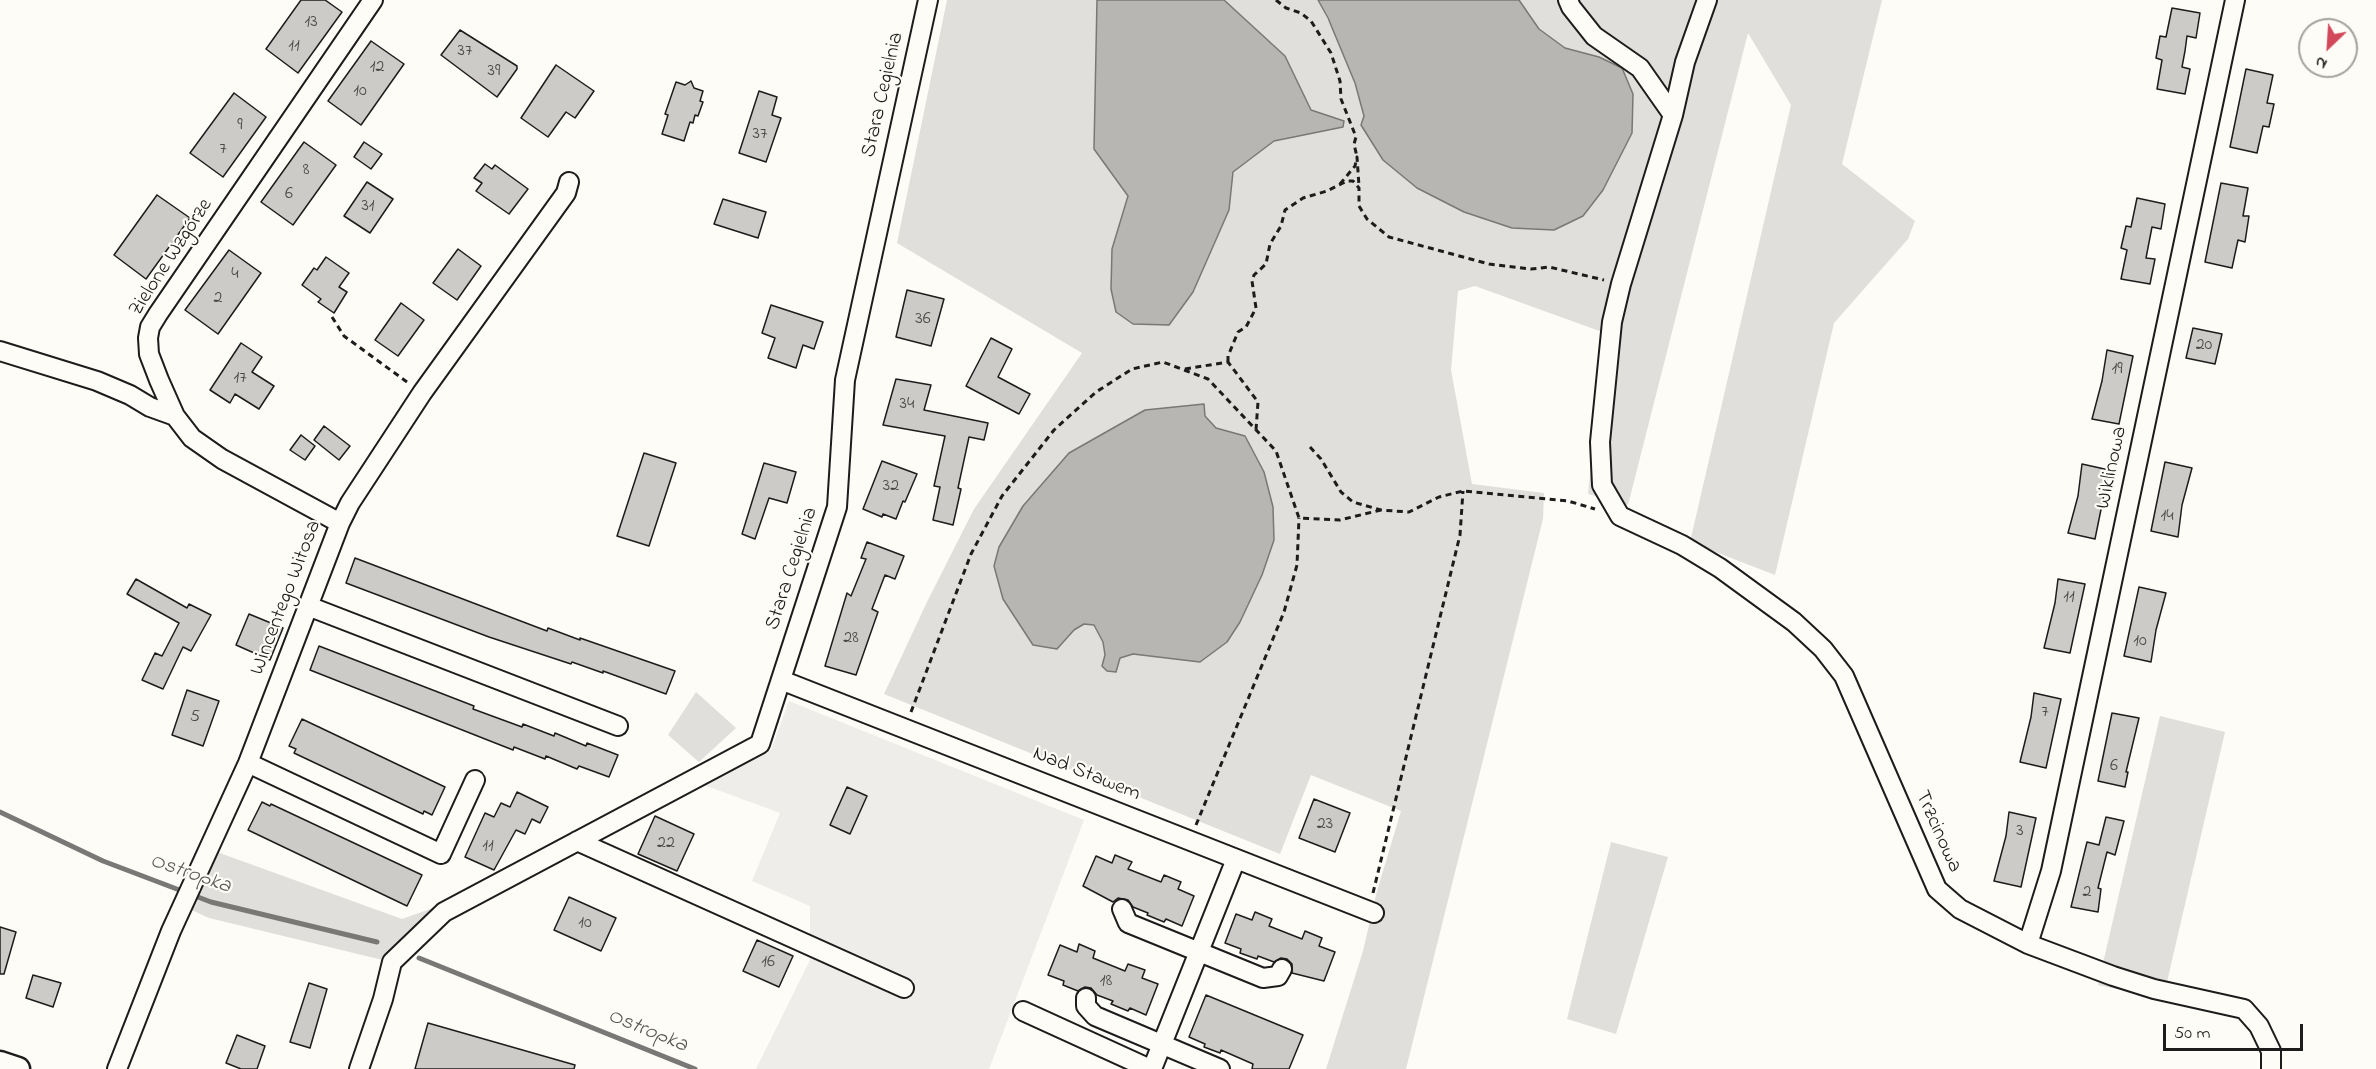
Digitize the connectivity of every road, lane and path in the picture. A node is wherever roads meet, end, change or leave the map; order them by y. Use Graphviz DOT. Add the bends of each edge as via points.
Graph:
graph roads {
  1 [pos="373,0"];
  2 [pos="928,0"];
  3 [pos="1276,0"];
  4 [pos="1568,0"];
  5 [pos="1707,0"];
  6 [pos="2235,0"];
  7 [pos="1672,115"];
  8 [pos="1357,157"];
  9 [pos="569,182"];
  10 [pos="1338,185"];
  11 [pos="1359,188"];
  12 [pos="1621,284"];
  13 [pos="332,317"];
  14 [pos="0,351"];
  15 [pos="1228,362"];
  16 [pos="1183,369"];
  17 [pos="422,393"];
  18 [pos="175,416"];
  19 [pos="1256,430"];
  20 [pos="1310,447"];
  21 [pos="1463,491"];
  22 [pos="1381,510"];
  23 [pos="1620,516"];
  24 [pos="1299,518"];
  25 [pos="340,523"];
  26 [pos="308,606"];
  27 [pos="781,680"];
  28 [pos="618,726"];
  29 [pos="905,728"];
  30 [pos="248,763"];
  31 [pos="476,780"];
  32 [pos="1190,840"];
  33 [pos="578,841"];
  34 [pos="1236,859"];
  35 [pos="1122,909"];
  36 [pos="1371,912"];
  37 [pos="2028,944"];
  38 [pos="1199,952"];
  39 [pos="1282,969"];
  40 [pos="904,988"];
  41 [pos="1086,998"];
  42 [pos="1023,1011"];
  43 [pos="1162,1046"];
  44 [pos="0,1063"];
  45 [pos="18,1069"];
  46 [pos="117,1069"];
  47 [pos="359,1069"];
  48 [pos="1151,1069"];
  49 [pos="1220,1069"];
  50 [pos="2271,1069"];
  1 -- 18 [label="street, Zielone Wzgórze" via="150,327 149,354"];
  2 -- 27 [label="street, Stara Cegielnia" via="846,380 837,507"];
  3 -- 8 [label="path" via="1311,21 1331,53 1341,81 1341,99 1356,137"];
  4 -- 7 [label="street" via="1594,36 1640,68"];
  5 -- 7 [label="street"];
  6 -- 37 [label="street, Wiklinowa" via="2051,871"];
  7 -- 12 [label="street"];
  8 -- 10 [label="path" via="1355,166"];
  8 -- 11 [label="path"];
  9 -- 17 [label="street, Wincentego Witosa" via="566,193"];
  10 -- 11 [label="path" via="1353,181"];
  10 -- 15 [label="path" via="1285,210 1266,264 1252,281 1256,308 1246,327 1238,332"];
  11 -- 12 [label="path" via="1359,206 1367,219 1389,237 1489,264 1549,267"];
  12 -- 23 [label="street" via="1612,322 1600,442 1602,485"];
  13 -- 17 [label="path" via="344,336"];
  14 -- 18 [label="street" via="97,381"];
  15 -- 16 [label="path"];
  15 -- 19 [label="path" via="1258,402"];
  16 -- 19 [label="path" via="1208,379"];
  16 -- 29 [label="path" via="1163,362 1132,369 1096,392 1054,430 1002,496 971,554"];
  17 -- 25 [label="street, Wincentego Witosa"];
  18 -- 25 [label="street, Zielone Wzgórze" via="192,438 222,459"];
  19 -- 24 [label="path" via="1276,451"];
  20 -- 22 [label="path" via="1341,492 1353,502"];
  21 -- 22 [label="path" via="1439,497 1409,512"];
  21 -- 23 [label="path" via="1568,501"];
  21 -- 36 [label="path" via="1460,535"];
  22 -- 24 [label="path" via="1340,520"];
  23 -- 37 [label="street, Trzcinowa" via="1720,568 1794,622 1823,650 1844,676 1937,889 1960,909"];
  24 -- 32 [label="path" via="1297,566 1284,612"];
  25 -- 26 [label="street, Wincentego Witosa"];
  26 -- 28 [label="street"];
  26 -- 30 [label="street, Wincentego Witosa"];
  27 -- 29 [label="street, Nad Stawem"];
  27 -- 33 [label="street, Stara Cegielnia" via="760,744"];
  29 -- 32 [label="street, Nad Stawem"];
  30 -- 31 [label="street" via="441,854"];
  30 -- 46 [label="street, Wincentego Witosa" via="180,910"];
  32 -- 34 [label="street, Nad Stawem"];
  33 -- 40 [label="street"];
  33 -- 47 [label="street, Stara Cegielnia" via="444,912 405,948 392,962"];
  34 -- 36 [label="street, Nad Stawem"];
  34 -- 38 [label="street"];
  35 -- 38 [label="street" via="1128,923"];
  37 -- 50 [label="street, Trzcinowa" via="2154,989 2244,1009 2259,1026 2271,1052"];
  38 -- 39 [label="street" via="1263,978 1278,976"];
  38 -- 43 [label="street"];
  41 -- 43 [label="street" via="1089,1012 1095,1016"];
  42 -- 48 [label="street"];
  43 -- 48 [label="street"];
  43 -- 49 [label="street"];
  44 -- 45 [label="main road"];
}
